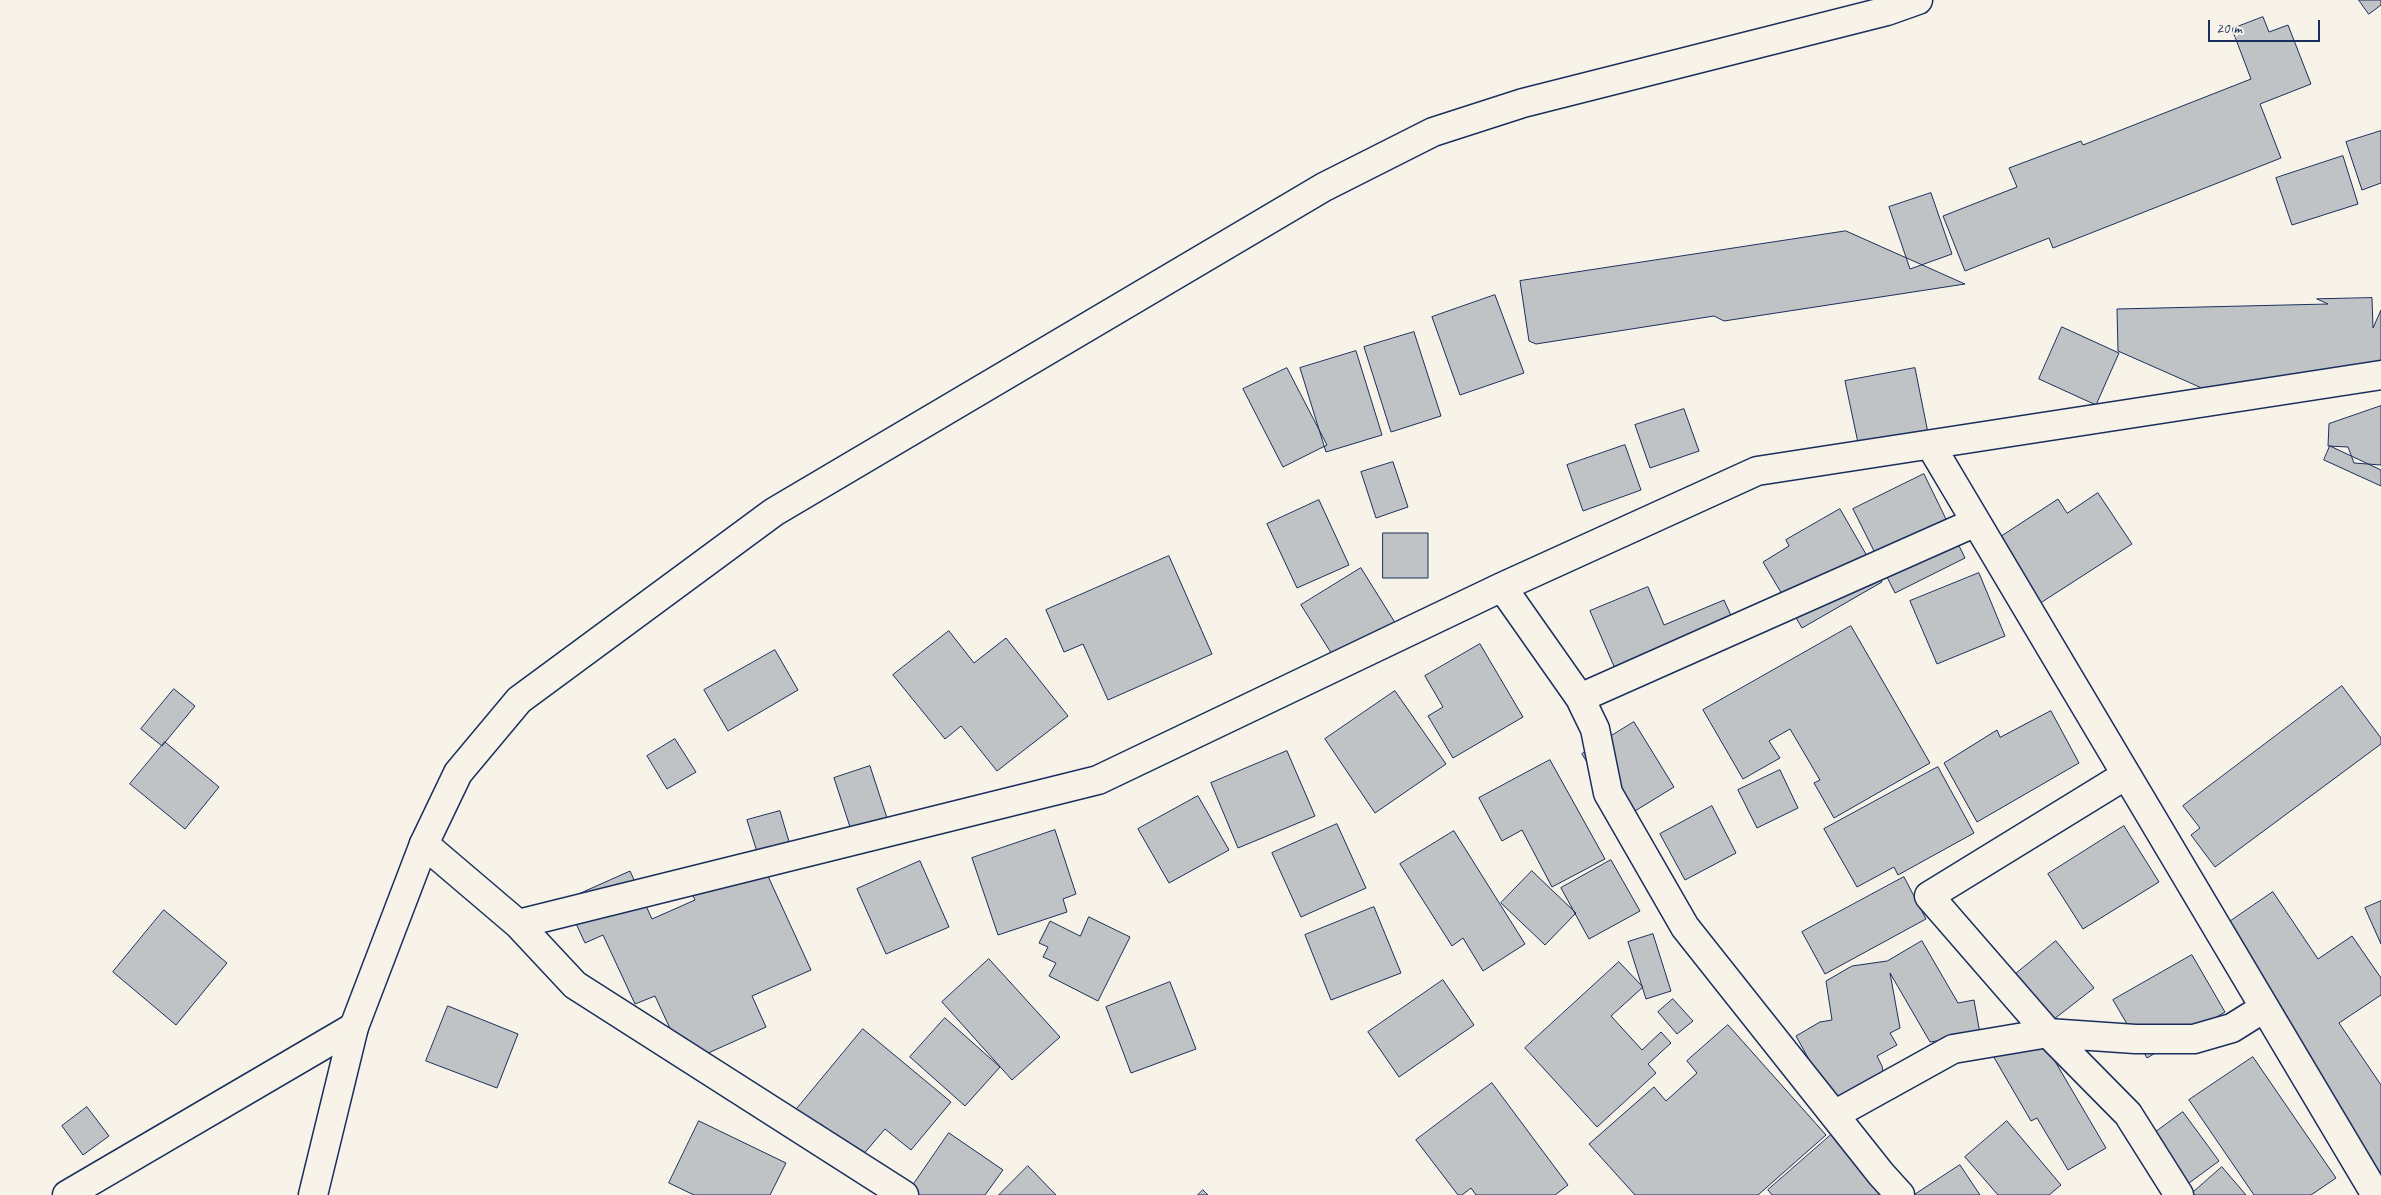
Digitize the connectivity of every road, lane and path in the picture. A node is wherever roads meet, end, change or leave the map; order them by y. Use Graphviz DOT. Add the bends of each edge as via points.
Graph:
graph roads {
  1 [pos="1918,0"];
  2 [pos="2381,374"];
  3 [pos="1931,446"];
  4 [pos="1976,522"];
  5 [pos="1502,587"];
  6 [pos="1580,698"];
  7 [pos="2126,774"];
  8 [pos="424,844"];
  9 [pos="518,924"];
  10 [pos="2264,1008"];
  11 [pos="354,1027"];
  12 [pos="2048,1032"];
  13 [pos="1834,1115"];
  14 [pos="67,1195"];
  15 [pos="313,1195"];
  16 [pos="904,1195"];
  17 [pos="1900,1195"];
  18 [pos="2179,1195"];
  19 [pos="2376,1195"];
  1 -- 8 [label="street" via="1887,11 1523,102 1433,132 1324,187 774,512 519,700 458,773"];
  2 -- 3 [label="street"];
  3 -- 4 [label="street"];
  3 -- 5 [label="street" via="1757,471"];
  4 -- 6 [label="street"];
  4 -- 7 [label="street"];
  5 -- 6 [label="street"];
  5 -- 9 [label="street" via="1098,780"];
  6 -- 13 [label="street" via="1595,729 1608,792 1684,927"];
  7 -- 10 [label="street"];
  7 -- 12 [label="street" via="1929,896"];
  8 -- 9 [label="street"];
  8 -- 11 [label="street"];
  9 -- 16 [label="street" via="575,984"];
  10 -- 12 [label="street" via="2232,1028 2194,1039 2135,1039"];
  10 -- 19 [label="street"];
  11 -- 14 [label="street"];
  11 -- 15 [label="street"];
  12 -- 13 [label="street" via="1953,1049"];
  12 -- 18 [label="street" via="2128,1114"];
  13 -- 17 [label="street"];
}
